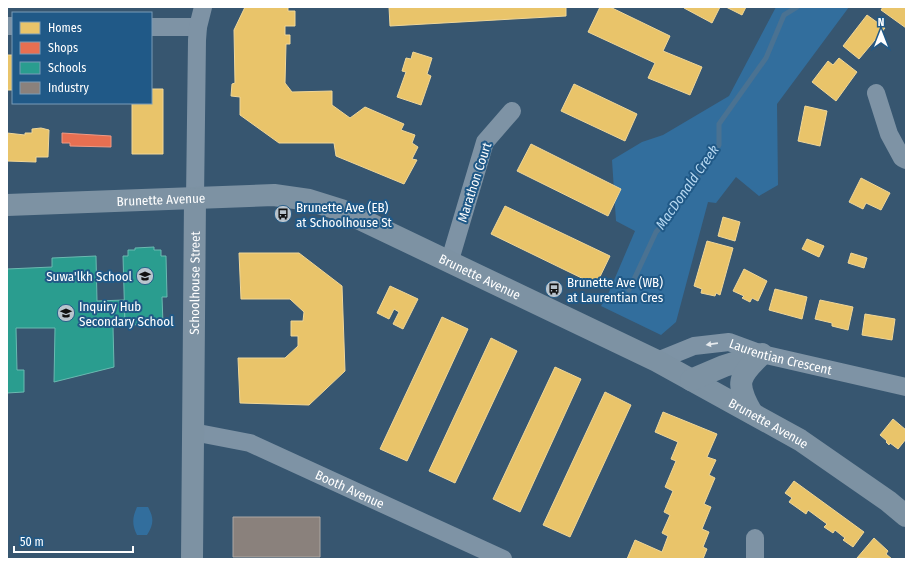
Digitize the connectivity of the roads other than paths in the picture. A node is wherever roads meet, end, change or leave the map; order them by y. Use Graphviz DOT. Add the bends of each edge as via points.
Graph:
graph roads {
  1 [pos="203,7"];
  2 [pos="152,27"];
  3 [pos="198,27"];
  4 [pos="876,93"];
  5 [pos="512,111"];
  6 [pos="906,160"];
  7 [pos="195,199"];
  8 [pos="7,205"];
  9 [pos="450,260"];
  10 [pos="762,354"];
  11 [pos="657,361"];
  12 [pos="691,380"];
  13 [pos="906,387"];
  14 [pos="752,413"];
  15 [pos="193,432"];
  16 [pos="906,516"];
  17 [pos="755,538"];
  18 [pos="192,559"];
  19 [pos="503,559"];
  20 [pos="755,559"];
  1 -- 3 [label="street, Schoolhouse Street"];
  2 -- 3 [label="street"];
  3 -- 7 [label="street, Schoolhouse Street"];
  4 -- 6 [label="street" via="889,134 902,158"];
  5 -- 9 [label="street, Marathon Court" via="485,142"];
  7 -- 8 [label="main road, Brunette Avenue"];
  7 -- 9 [label="main road, Brunette Avenue" via="274,196 309,200 341,210"];
  7 -- 15 [label="main road, Schoolhouse Street"];
  9 -- 11 [label="main road, Brunette Avenue"];
  10 -- 11 [label="street, Laurentian Crescent, one-way" via="729,342 694,346"];
  10 -- 12 [label="main road"];
  10 -- 13 [label="street, Laurentian Crescent"];
  10 -- 14 [label="main road" via="744,371 741,381"];
  11 -- 12 [label="main road, Brunette Avenue"];
  12 -- 14 [label="main road, Brunette Avenue"];
  14 -- 16 [label="main road, Brunette Avenue" via="800,440"];
  15 -- 18 [label="main road, Schoolhouse Street"];
  15 -- 19 [label="street, Booth Avenue" via="250,443"];
  17 -- 20 [label="street"];
}
